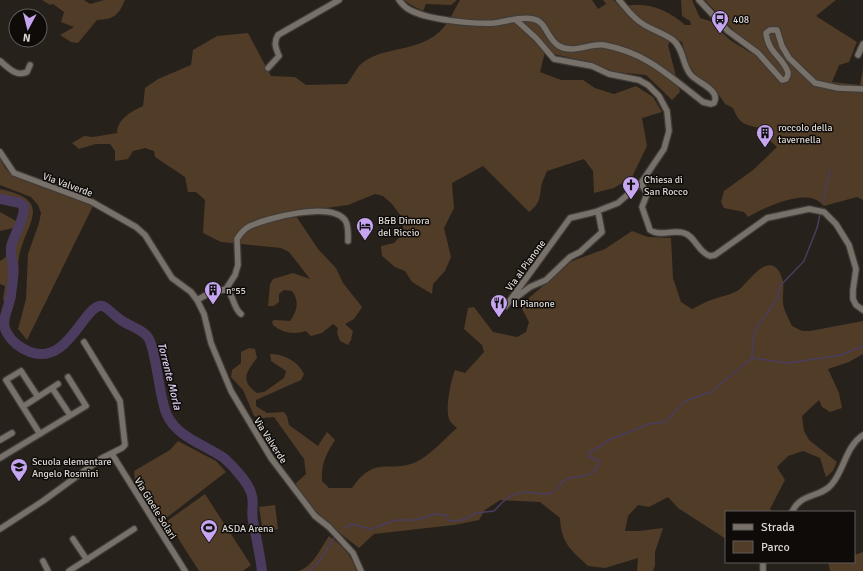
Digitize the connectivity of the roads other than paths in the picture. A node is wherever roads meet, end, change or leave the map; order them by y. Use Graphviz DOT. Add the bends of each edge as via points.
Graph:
graph roads {
  1 [pos="339,0"];
  2 [pos="399,0"];
  3 [pos="619,0"];
  4 [pos="699,0"];
  5 [pos="516,20"];
  6 [pos="863,44"];
  7 [pos="858,55"];
  8 [pos="0,61"];
  9 [pos="30,65"];
  10 [pos="268,68"];
  11 [pos="863,89"];
  12 [pos="0,152"];
  13 [pos="641,183"];
  14 [pos="598,211"];
  15 [pos="348,241"];
  16 [pos="226,289"];
  17 [pos="197,300"];
  18 [pos="863,310"];
  19 [pos="241,314"];
  20 [pos="84,342"];
  21 [pos="68,377"];
  22 [pos="6,380"];
  23 [pos="0,383"];
  24 [pos="58,384"];
  25 [pos="52,388"];
  26 [pos="38,397"];
  27 [pos="24,406"];
  28 [pos="70,415"];
  29 [pos="12,433"];
  30 [pos="40,434"];
  31 [pos="863,435"];
  32 [pos="0,440"];
  33 [pos="112,454"];
  34 [pos="0,458"];
  35 [pos="793,511"];
  36 [pos="0,529"];
  37 [pos="134,529"];
  38 [pos="73,539"];
  39 [pos="87,560"];
  40 [pos="42,561"];
  41 [pos="48,571"];
  42 [pos="71,571"];
  43 [pos="185,571"];
  44 [pos="361,571"];
  1 -- 10 [label="street" via="278,35 275,44 279,56"];
  2 -- 5 [label="street" via="410,11 460,22 473,24"];
  3 -- 5 [label="street" via="642,24 664,34 677,44 687,70 714,92 714,103 702,102 641,56 602,45 570,49 560,46 549,37 545,26 540,22 527,18"];
  4 -- 11 [label="street" via="728,31 758,53 782,80 786,79 787,70 774,54 767,39 766,33 770,30 777,30 789,58 815,83 838,88"];
  5 -- 13 [label="street, Via al Pianone" via="554,59 592,66 609,74 639,80 659,96 669,118 667,141"];
  6 -- 7 [label="street"];
  8 -- 9 [label="street" via="21,74 27,72"];
  12 -- 17 [label="street, Via Valverde" via="14,174 92,202 139,229 172,278 191,292"];
  13 -- 14 [label="street, Via al Pianone" via="618,203"];
  13 -- 18 [label="street" via="647,194 642,207 650,230 656,233 688,234 701,251 710,256 767,218 809,209 824,212 850,245 856,269 854,299 856,305"];
  14 -- 14 [label="street, Via al Pianone" via="570,218 506,306 526,290 546,280 602,232"];
  15 -- 16 [label="street" via="347,226 339,215 318,211 290,213 249,227 237,239 238,264 235,275"];
  16 -- 17 [label="street"];
  16 -- 19 [label="street"];
  17 -- 44 [label="street, Via Valverde" via="204,314 211,343 238,405 271,458 315,516 353,553"];
  20 -- 33 [label="street" via="120,401 126,443"];
  21 -- 28 [label="street" via="86,406"];
  22 -- 23 [label="street"];
  22 -- 26 [label="street" via="21,371"];
  22 -- 27 [label="street"];
  24 -- 25 [label="street"];
  25 -- 26 [label="street"];
  25 -- 28 [label="street"];
  26 -- 27 [label="street"];
  27 -- 30 [label="street"];
  28 -- 30 [label="street"];
  29 -- 32 [label="street"];
  30 -- 34 [label="street"];
  31 -- 35 [label="street" via="855,441 830,486 800,501"];
  33 -- 36 [label="street" via="102,458"];
  33 -- 43 [label="street, Via Gioele Solari"];
  37 -- 39 [label="street"];
  38 -- 39 [label="street"];
  39 -- 42 [label="street"];
  40 -- 41 [label="street"];
}
